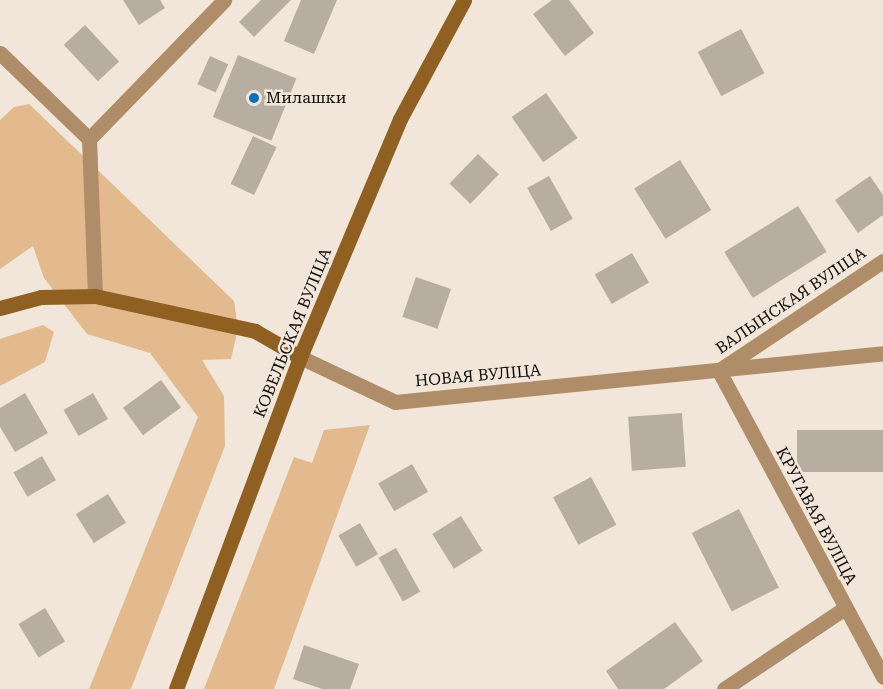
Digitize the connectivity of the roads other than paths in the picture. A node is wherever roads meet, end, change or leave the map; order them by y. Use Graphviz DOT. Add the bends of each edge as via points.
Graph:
graph roads {
  1 [pos="224,0"];
  2 [pos="464,0"];
  3 [pos="0,53"];
  4 [pos="89,139"];
  5 [pos="883,261"];
  6 [pos="95,296"];
  7 [pos="0,308"];
  8 [pos="883,353"];
  9 [pos="300,357"];
  10 [pos="719,371"];
  11 [pos="845,608"];
  12 [pos="883,677"];
  13 [pos="176,689"];
  14 [pos="724,689"];
  1 -- 4 [label="street"];
  2 -- 9 [label="main road, КОВЕЛЬСКАЯ ВУЛІЦА" via="400,119"];
  3 -- 4 [label="street"];
  4 -- 6 [label="street"];
  5 -- 10 [label="street, ВАЛЫНСКАЯ ВУЛІЦА"];
  6 -- 7 [label="main road, НОВАЯ ВУЛІЦА" via="41,297"];
  6 -- 9 [label="main road, НОВАЯ ВУЛІЦА" via="255,331"];
  8 -- 10 [label="street, НОВАЯ ВУЛІЦА"];
  9 -- 10 [label="street, НОВАЯ ВУЛІЦА" via="395,402"];
  9 -- 13 [label="main road, КОВЕЛЬСКАЯ ВУЛІЦА"];
  10 -- 11 [label="street, КРУГАВАЯ ВУЛІЦА"];
  11 -- 12 [label="street, КРУГАВАЯ ВУЛІЦА"];
  11 -- 14 [label="street"];
}
